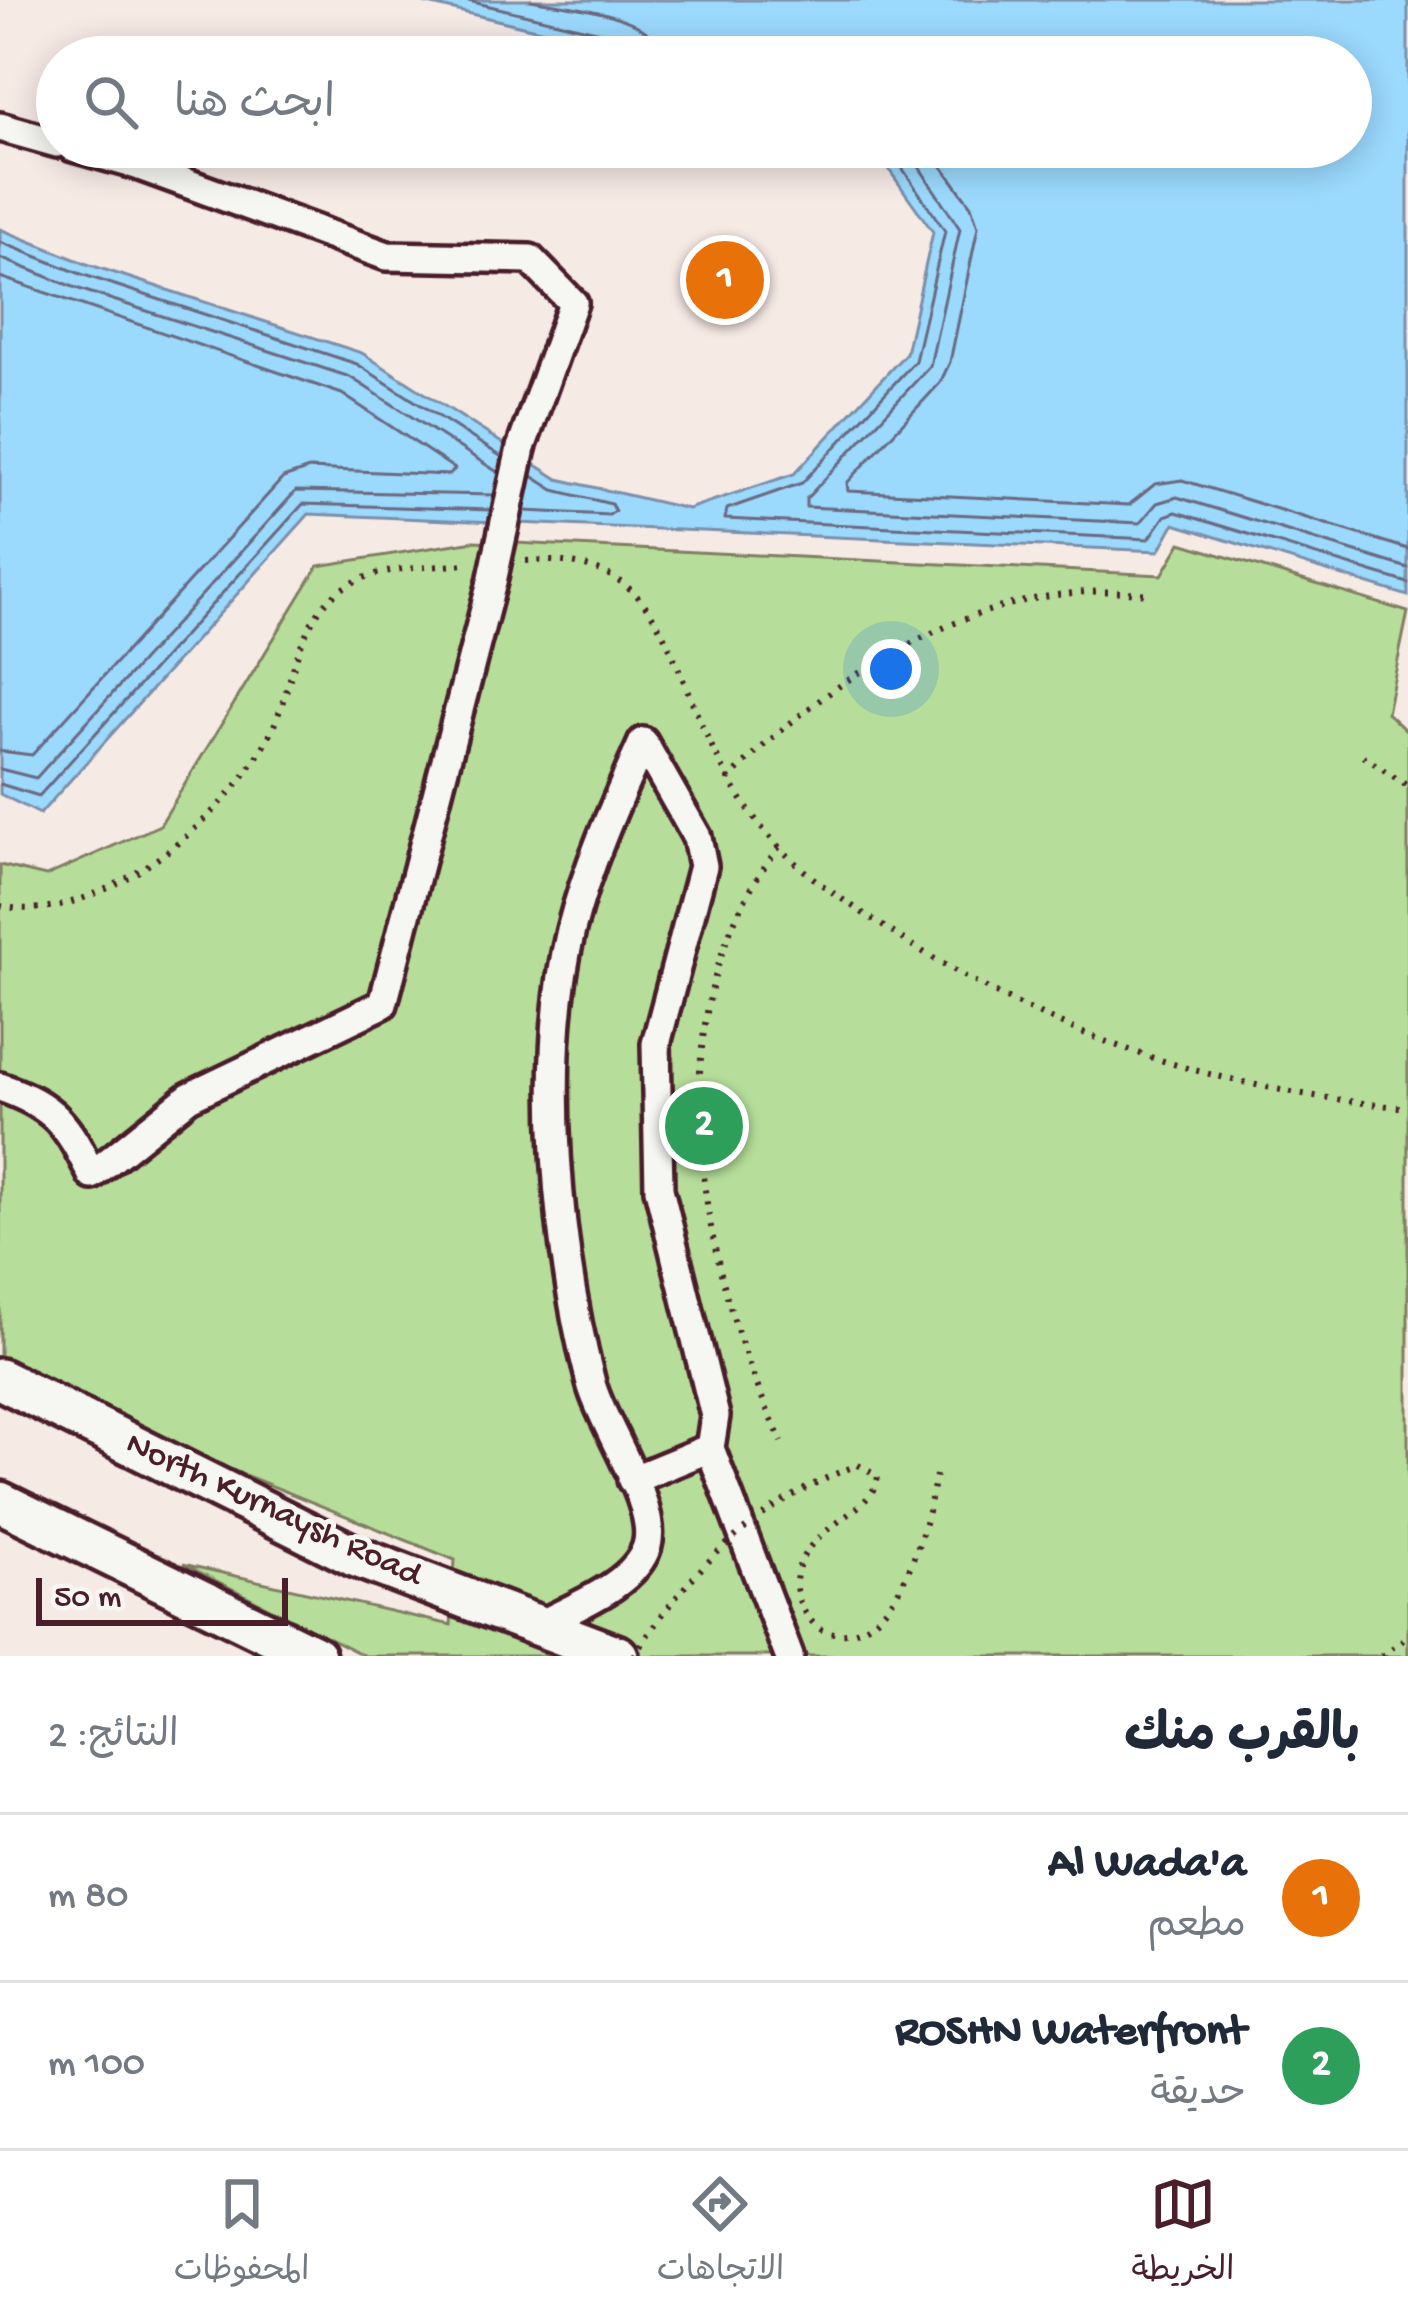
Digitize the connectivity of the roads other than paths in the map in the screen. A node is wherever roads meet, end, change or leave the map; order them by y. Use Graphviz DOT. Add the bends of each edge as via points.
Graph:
graph roads {
  1 [pos="0,127"];
  2 [pos="36,136"];
  3 [pos="133,168"];
  4 [pos="0,1088"];
  5 [pos="0,1379"];
  6 [pos="710,1448"];
  7 [pos="632,1480"];
  8 [pos="0,1502"];
  9 [pos="233,1615"];
  10 [pos="539,1625"];
  11 [pos="287,1656"];
  12 [pos="314,1656"];
  13 [pos="618,1656"];
  14 [pos="789,1656"];
  1 -- 2 [label="street"];
  3 -- 4 [label="street, bridge" via="387,256 530,259 573,304 521,448 383,1004 190,1097 92,1175 69,1128 38,1102"];
  5 -- 10 [label="main road, North Kurnaysh Road" via="354,1556"];
  6 -- 7 [label="street"];
  6 -- 7 [label="street" via="715,1416 659,1189 656,1044 703,866 697,837 643,742 571,931 554,1083 562,1234 592,1387"];
  6 -- 14 [label="street"];
  7 -- 10 [label="street" via="649,1540 638,1567"];
  8 -- 9 [label="main road"];
  9 -- 11 [label="main road"];
  9 -- 12 [label="main road"];
  10 -- 13 [label="main road, North Kurnaysh Road"];
}
